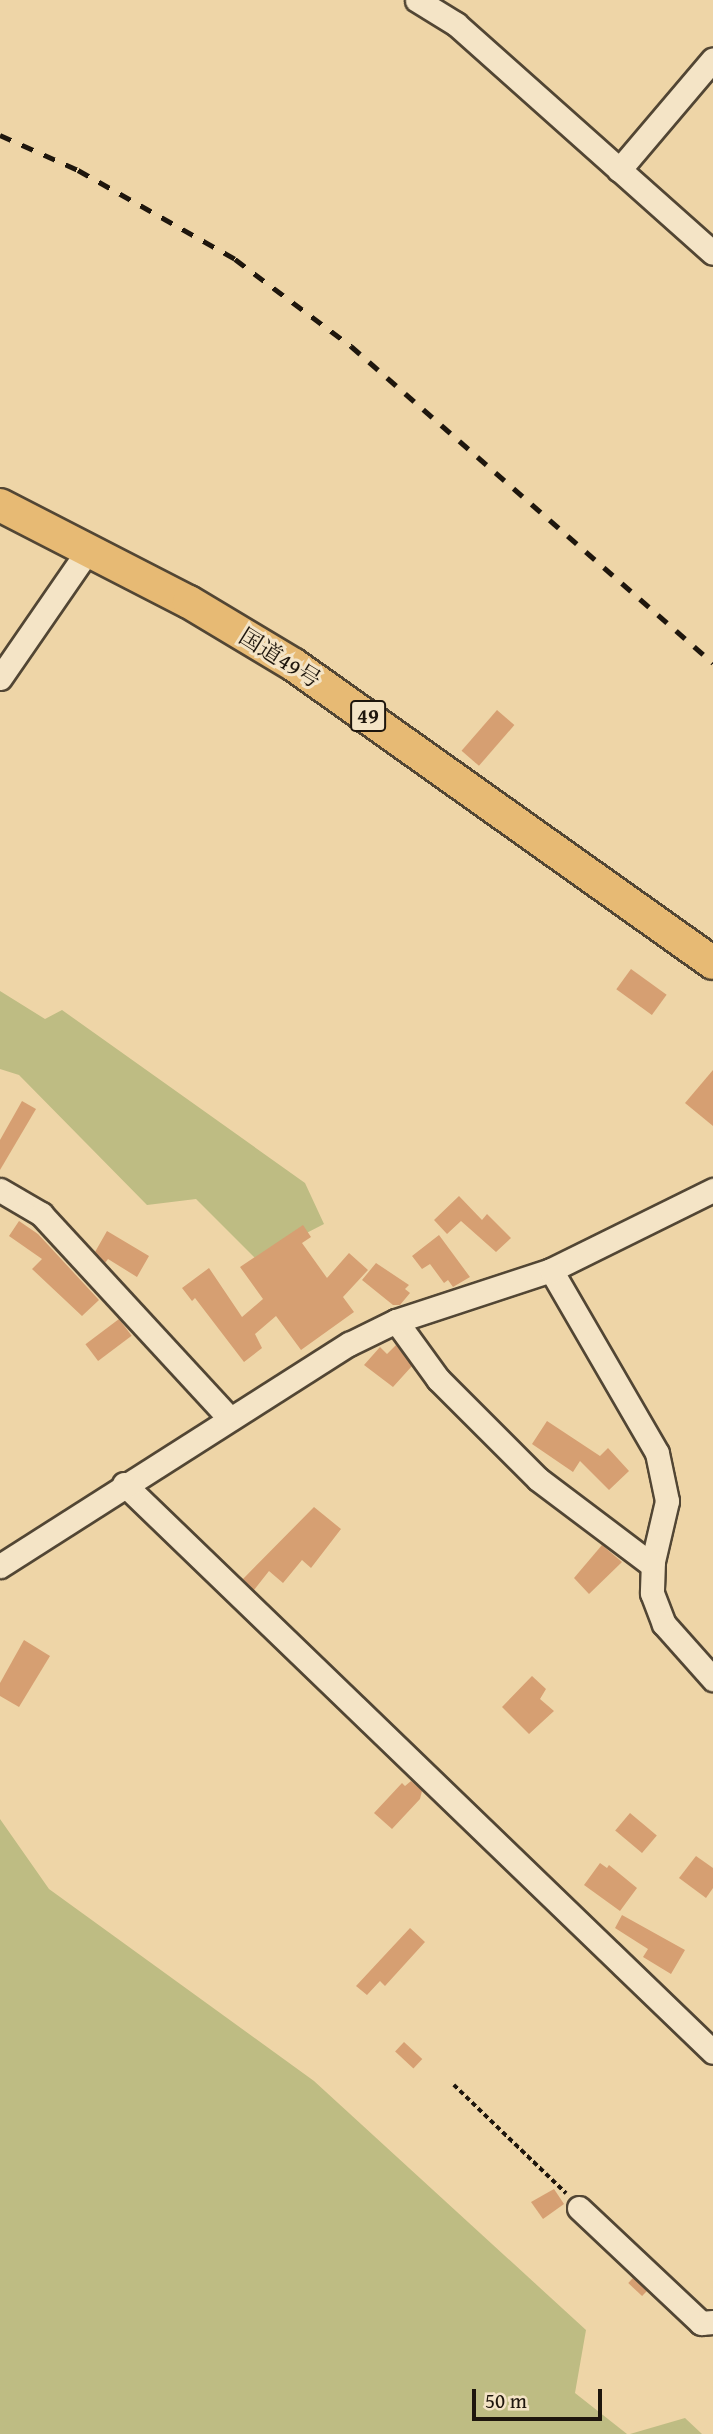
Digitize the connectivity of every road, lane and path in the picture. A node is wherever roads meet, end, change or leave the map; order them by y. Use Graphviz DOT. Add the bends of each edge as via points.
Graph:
graph roads {
  1 [pos="417,0"];
  2 [pos="713,59"];
  3 [pos="619,170"];
  4 [pos="713,253"];
  5 [pos="0,505"];
  6 [pos="89,549"];
  7 [pos="0,678"];
  8 [pos="713,963"];
  9 [pos="0,1190"];
  10 [pos="713,1190"];
  11 [pos="551,1270"];
  12 [pos="396,1321"];
  13 [pos="229,1418"];
  14 [pos="124,1484"];
  15 [pos="652,1565"];
  16 [pos="0,1566"];
  17 [pos="713,1679"];
  18 [pos="713,2052"];
  19 [pos="454,2085"];
  20 [pos="579,2208"];
  21 [pos="713,2322"];
  1 -- 3 [label="street" via="456,23"];
  2 -- 3 [label="street"];
  3 -- 4 [label="street"];
  5 -- 6 [label="highway, 国道49号 / 49"];
  6 -- 7 [label="street"];
  6 -- 8 [label="highway, 国道49号 / 49" via="294,665"];
  9 -- 13 [label="street" via="41,1214"];
  10 -- 11 [label="street"];
  11 -- 12 [label="street"];
  11 -- 15 [label="street" via="657,1453 667,1501"];
  12 -- 13 [label="street" via="349,1344"];
  12 -- 15 [label="street" via="438,1379 538,1479"];
  13 -- 14 [label="street"];
  14 -- 16 [label="street"];
  14 -- 18 [label="street"];
  15 -- 17 [label="street" via="652,1593 664,1624"];
  19 -- 20 [label="path"];
  20 -- 21 [label="street" via="701,2323"];
}
